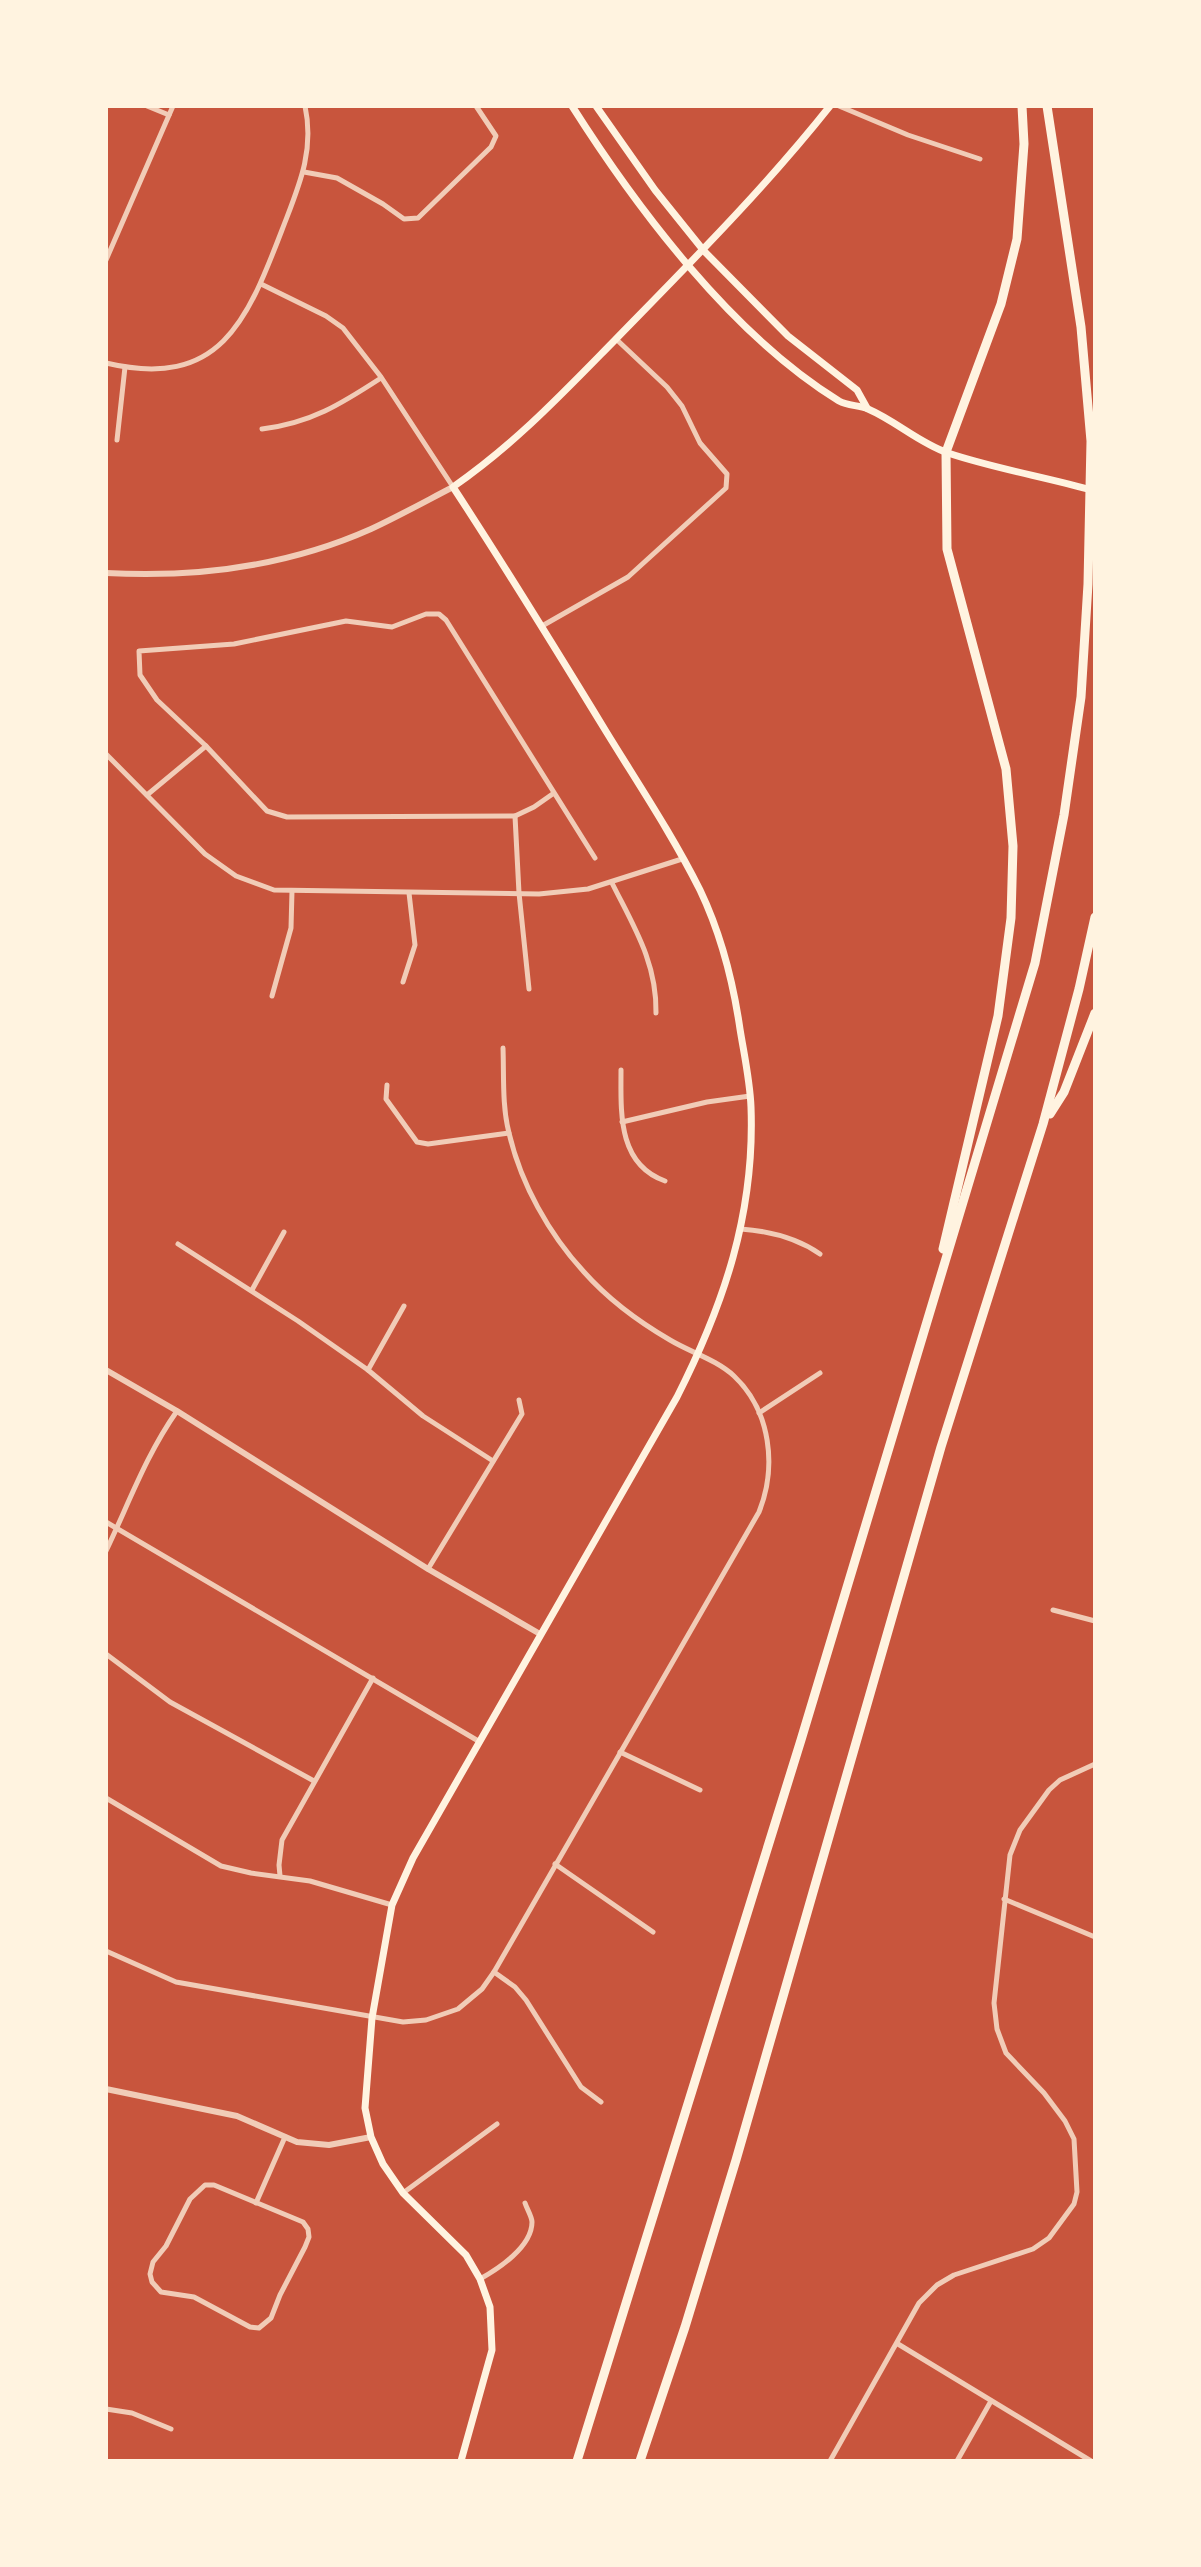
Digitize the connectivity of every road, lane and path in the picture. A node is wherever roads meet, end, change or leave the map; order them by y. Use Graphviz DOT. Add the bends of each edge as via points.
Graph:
graph roads {
  1 [pos="147,106"];
  2 [pos="173,106"];
  3 [pos="305,106"];
  4 [pos="476,106"];
  5 [pos="572,106"];
  6 [pos="596,106"];
  7 [pos="830,106"];
  8 [pos="839,106"];
  9 [pos="1022,106"];
  10 [pos="1047,106"];
  11 [pos="169,115"];
  12 [pos="980,159"];
  13 [pos="304,172"];
  14 [pos="109,245"];
  15 [pos="704,251"];
  16 [pos="106,260"];
  17 [pos="689,266"];
  18 [pos="261,284"];
  19 [pos="616,339"];
  20 [pos="106,363"];
  21 [pos="125,367"];
  22 [pos="381,377"];
  23 [pos="867,408"];
  24 [pos="262,429"];
  25 [pos="117,440"];
  26 [pos="946,452"];
  27 [pos="453,487"];
  28 [pos="1095,491"];
  29 [pos="106,573"];
  30 [pos="542,626"];
  31 [pos="206,746"];
  32 [pos="106,754"];
  33 [pos="554,793"];
  34 [pos="147,795"];
  35 [pos="515,816"];
  36 [pos="595,858"];
  37 [pos="682,859"];
  38 [pos="612,883"];
  39 [pos="292,891"];
  40 [pos="409,893"];
  41 [pos="519,893"];
  42 [pos="1095,917"];
  43 [pos="403,982"];
  44 [pos="529,989"];
  45 [pos="272,996"];
  46 [pos="656,1013"];
  47 [pos="1095,1013"];
  48 [pos="503,1048"];
  49 [pos="621,1070"];
  50 [pos="387,1085"];
  51 [pos="750,1096"];
  52 [pos="622,1122"];
  53 [pos="1043,1124"];
  54 [pos="509,1133"];
  55 [pos="665,1181"];
  56 [pos="741,1229"];
  57 [pos="284,1232"];
  58 [pos="178,1244"];
  59 [pos="820,1254"];
  60 [pos="252,1290"];
  61 [pos="404,1306"];
  62 [pos="926,1326"];
  63 [pos="698,1355"];
  64 [pos="106,1370"];
  65 [pos="368,1370"];
  66 [pos="820,1373"];
  67 [pos="519,1400"];
  68 [pos="177,1411"];
  69 [pos="759,1413"];
  70 [pos="493,1461"];
  71 [pos="106,1522"];
  72 [pos="116,1530"];
  73 [pos="106,1551"];
  74 [pos="428,1569"];
  75 [pos="1053,1610"];
  76 [pos="1095,1621"];
  77 [pos="540,1634"];
  78 [pos="106,1654"];
  79 [pos="373,1678"];
  80 [pos="480,1742"];
  81 [pos="620,1752"];
  82 [pos="1095,1764"];
  83 [pos="314,1781"];
  84 [pos="700,1790"];
  85 [pos="106,1798"];
  86 [pos="555,1864"];
  87 [pos="280,1876"];
  88 [pos="1004,1899"];
  89 [pos="392,1905"];
  90 [pos="653,1932"];
  91 [pos="1095,1937"];
  92 [pos="106,1951"];
  93 [pos="494,1972"];
  94 [pos="372,2018"];
  95 [pos="106,2089"];
  96 [pos="601,2102"];
  97 [pos="497,2124"];
  98 [pos="285,2137"];
  99 [pos="371,2137"];
  100 [pos="403,2193"];
  101 [pos="256,2203"];
  102 [pos="525,2203"];
  103 [pos="480,2279"];
  104 [pos="898,2344"];
  105 [pos="991,2401"];
  106 [pos="106,2409"];
  107 [pos="171,2429"];
  108 [pos="461,2461"];
  109 [pos="577,2461"];
  110 [pos="640,2461"];
  111 [pos="830,2461"];
  112 [pos="957,2461"];
  113 [pos="1091,2461"];
  1 -- 11 [label="street"];
  2 -- 11 [label="street"];
  3 -- 13 [label="street" via="309,143"];
  4 -- 13 [label="street" via="496,136 491,147 418,218 404,219 337,178"];
  5 -- 17 [label="main road" via="615,172"];
  6 -- 15 [label="main road"];
  7 -- 15 [label="main road"];
  8 -- 12 [label="street"];
  9 -- 26 [label="highway" via="1017,239 1001,304"];
  10 -- 62 [label="highway" via="1081,327 1091,441 1081,697 1035,963"];
  11 -- 14 [label="street"];
  13 -- 18 [label="street"];
  14 -- 16 [label="street"];
  15 -- 17 [label="main road"];
  15 -- 23 [label="main road" via="788,336 857,390"];
  17 -- 19 [label="main road"];
  17 -- 23 [label="main road" via="804,376 843,403"];
  18 -- 21 [label="street" via="237,326 209,352 165,369"];
  18 -- 22 [label="street" via="335,321"];
  19 -- 27 [label="main road" via="547,411"];
  19 -- 30 [label="street" via="682,406 700,443 727,474 726,488 628,577"];
  20 -- 21 [label="street"];
  21 -- 25 [label="street"];
  22 -- 24 [label="street" via="312,417"];
  22 -- 27 [label="street"];
  23 -- 26 [label="main road"];
  26 -- 28 [label="main road"];
  26 -- 62 [label="highway" via="947,549 1006,769 1013,846 1011,918 998,1016"];
  27 -- 29 [label="street" via="370,529 279,559 185,574"];
  27 -- 30 [label="main road"];
  30 -- 37 [label="main road"];
  31 -- 33 [label="street" via="157,700 140,675 139,651 234,644 346,621 392,627 439,614"];
  31 -- 34 [label="street"];
  31 -- 35 [label="street" via="267,811 287,817"];
  32 -- 34 [label="street"];
  33 -- 35 [label="street"];
  33 -- 36 [label="street"];
  34 -- 39 [label="street" via="205,854 236,876"];
  35 -- 41 [label="street"];
  37 -- 38 [label="street"];
  37 -- 51 [label="main road" via="700,890 728,964"];
  38 -- 41 [label="street"];
  38 -- 46 [label="street" via="648,958 657,988"];
  39 -- 40 [label="street"];
  39 -- 45 [label="street" via="291,928"];
  40 -- 41 [label="street"];
  40 -- 43 [label="street" via="415,945"];
  41 -- 44 [label="street"];
  42 -- 53 [label="highway"];
  47 -- 53 [label="highway" via="1064,1092"];
  48 -- 54 [label="street"];
  49 -- 52 [label="street"];
  50 -- 54 [label="street" via="386,1099 417,1142"];
  51 -- 52 [label="street"];
  51 -- 56 [label="main road"];
  52 -- 55 [label="street" via="625,1140 640,1166"];
  53 -- 110 [label="highway" via="941,1447 736,2160"];
  54 -- 63 [label="street" via="542,1214 582,1270 619,1305"];
  56 -- 59 [label="street" via="764,1231"];
  56 -- 63 [label="main road"];
  57 -- 60 [label="street"];
  58 -- 60 [label="street"];
  60 -- 65 [label="street"];
  61 -- 65 [label="street"];
  62 -- 109 [label="highway"];
  63 -- 69 [label="street" via="731,1374"];
  63 -- 77 [label="main road"];
  64 -- 68 [label="street"];
  65 -- 70 [label="street" via="423,1416"];
  66 -- 69 [label="street"];
  67 -- 70 [label="street" via="522,1414"];
  68 -- 72 [label="street" via="141,1472"];
  68 -- 74 [label="street"];
  69 -- 81 [label="street" via="770,1462 759,1512"];
  70 -- 74 [label="street"];
  71 -- 72 [label="street"];
  72 -- 73 [label="street"];
  72 -- 79 [label="street"];
  74 -- 77 [label="street"];
  75 -- 76 [label="street"];
  77 -- 80 [label="main road"];
  78 -- 83 [label="street" via="170,1702"];
  79 -- 80 [label="street"];
  79 -- 83 [label="street"];
  80 -- 89 [label="main road"];
  81 -- 84 [label="street"];
  81 -- 86 [label="street"];
  82 -- 88 [label="street" via="1060,1780 1020,1830 1010,1855"];
  83 -- 87 [label="street" via="282,1840"];
  85 -- 87 [label="street" via="221,1866"];
  86 -- 90 [label="street"];
  86 -- 93 [label="street"];
  87 -- 89 [label="street"];
  88 -- 91 [label="street"];
  88 -- 104 [label="street" via="994,2003 997,2029 1006,2053 1044,2093 1074,2139 1077,2192 1049,2238 1033,2249 937,2285 919,2303"];
  89 -- 94 [label="main road"];
  92 -- 94 [label="street" via="176,1982"];
  93 -- 94 [label="street" via="475,1996 448,2014 414,2022"];
  93 -- 96 [label="street" via="526,2000 581,2087"];
  94 -- 99 [label="main road" via="365,2108"];
  95 -- 98 [label="street" via="237,2116"];
  97 -- 100 [label="street"];
  98 -- 99 [label="street" via="329,2145"];
  98 -- 101 [label="street"];
  99 -- 100 [label="main road"];
  100 -- 103 [label="main road" via="456,2243"];
  101 -- 101 [label="street" via="214,2185 200,2187 151,2266 154,2287 194,2297 250,2327 264,2325 309,2237 303,2222"];
  102 -- 103 [label="street" via="532,2222 523,2242 501,2268"];
  103 -- 108 [label="main road" via="490,2307 492,2350"];
  104 -- 105 [label="street"];
  104 -- 111 [label="street"];
  105 -- 112 [label="street"];
  105 -- 113 [label="street"];
  106 -- 107 [label="street"];
}
